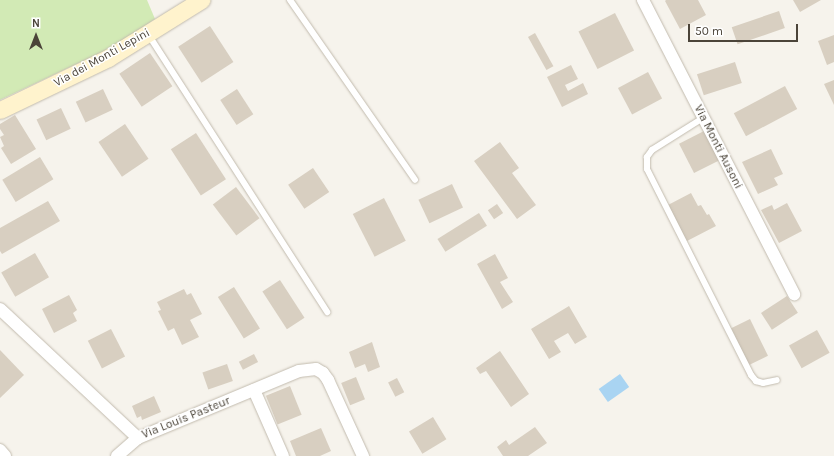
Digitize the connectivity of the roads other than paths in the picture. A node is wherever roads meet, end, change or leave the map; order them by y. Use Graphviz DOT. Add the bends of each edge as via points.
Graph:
graph roads {
  1 [pos="201,0"];
  2 [pos="290,0"];
  3 [pos="642,0"];
  4 [pos="148,34"];
  5 [pos="0,110"];
  6 [pos="703,118"];
  7 [pos="415,180"];
  8 [pos="794,294"];
  9 [pos="0,309"];
  10 [pos="327,312"];
  11 [pos="777,380"];
  12 [pos="254,390"];
  13 [pos="138,438"];
  14 [pos="0,450"];
  15 [pos="6,456"];
  16 [pos="117,456"];
  17 [pos="283,456"];
  18 [pos="363,456"];
  1 -- 4 [label="street, Via dei Monti Lepini"];
  2 -- 7 [label="lane"];
  3 -- 6 [label="street, Via Monti Ausoni"];
  4 -- 5 [label="street, Via dei Monti Lepini" via="95,64"];
  4 -- 10 [label="lane"];
  6 -- 8 [label="street, Via Monti Ausoni"];
  6 -- 11 [label="lane" via="652,150 647,157 647,169 751,375 756,381 763,383"];
  9 -- 13 [label="street, Via Louis Pasteur"];
  12 -- 13 [label="street, Via Louis Pasteur"];
  12 -- 17 [label="street"];
  12 -- 18 [label="street, Via Louis Pasteur" via="298,370 320,371 328,380"];
  13 -- 16 [label="street"];
  14 -- 15 [label="street"];
}
